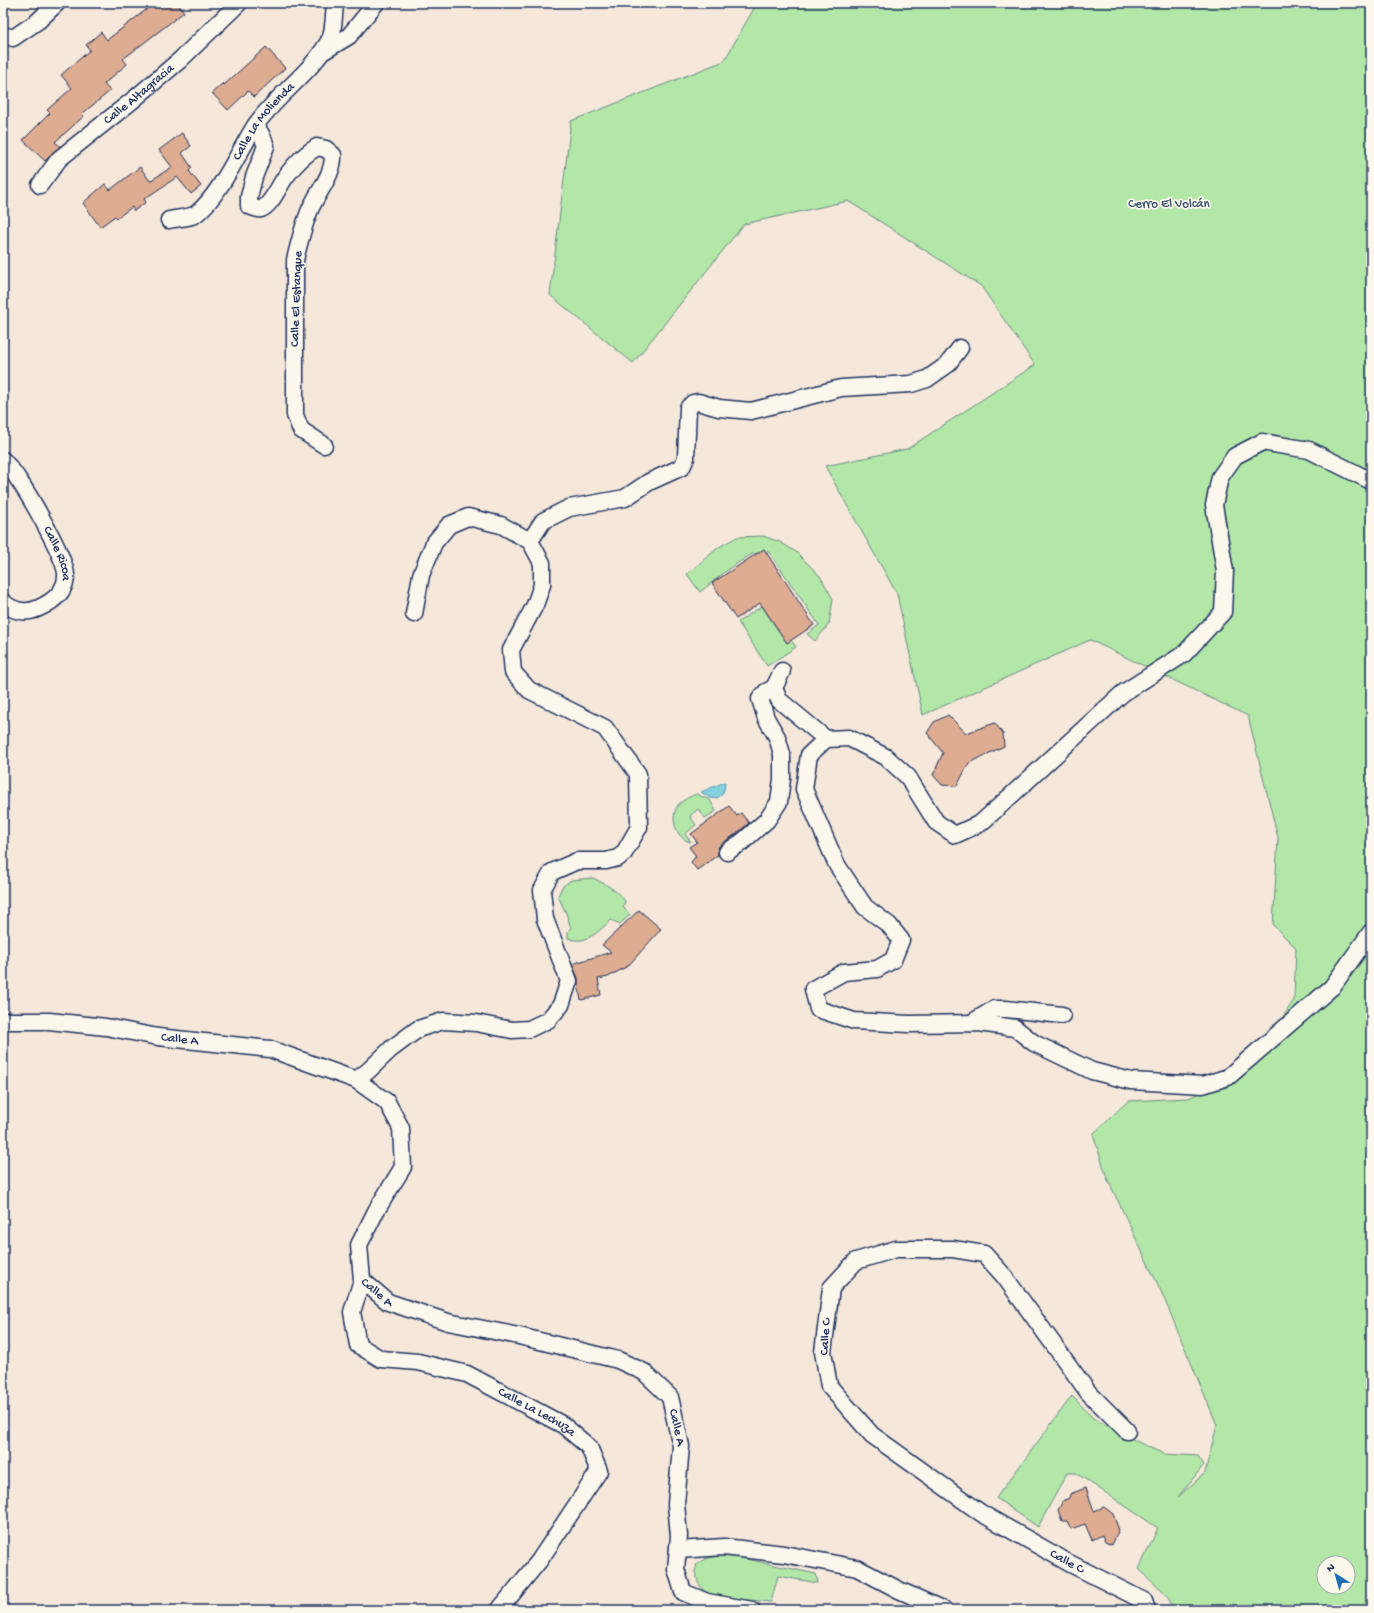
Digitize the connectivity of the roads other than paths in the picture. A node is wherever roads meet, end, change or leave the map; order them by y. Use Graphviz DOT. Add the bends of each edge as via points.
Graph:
graph roads {
  1 [pos="57,3"];
  2 [pos="239,3"];
  3 [pos="335,3"];
  4 [pos="376,3"];
  5 [pos="3,35"];
  6 [pos="322,52"];
  7 [pos="256,125"];
  8 [pos="40,185"];
  9 [pos="169,220"];
  10 [pos="960,348"];
  11 [pos="324,445"];
  12 [pos="3,460"];
  13 [pos="1371,481"];
  14 [pos="530,541"];
  15 [pos="3,602"];
  16 [pos="414,614"];
  17 [pos="782,671"];
  18 [pos="774,688"];
  19 [pos="826,739"];
  20 [pos="727,852"];
  21 [pos="1371,932"];
  22 [pos="1062,1015"];
  23 [pos="3,1021"];
  24 [pos="970,1023"];
  25 [pos="356,1080"];
  26 [pos="362,1280"];
  27 [pos="1127,1431"];
  28 [pos="678,1550"];
  29 [pos="899,1590"];
  30 [pos="499,1610"];
  31 [pos="752,1610"];
  32 [pos="916,1610"];
  33 [pos="944,1610"];
  34 [pos="1147,1610"];
  1 -- 5 [label="street" via="38,21 13,38"];
  2 -- 8 [label="street, Calle Altagracia" via="162,75 59,159"];
  3 -- 6 [label="street, Calle La Molienda" via="332,37"];
  4 -- 6 [label="street" via="349,36"];
  6 -- 7 [label="street, Calle La Molienda"];
  7 -- 9 [label="street, Calle La Molienda" via="207,203 194,215"];
  7 -- 11 [label="street, Calle El Estanque" via="266,146 254,177 249,206 257,209 270,202 287,174 308,152 317,147 326,149 333,155 329,173 309,211 295,260 295,415 301,430"];
  10 -- 14 [label="street" via="947,365 927,379 911,384 841,388 751,411 693,403 688,408 686,458 682,466 625,498 569,508 543,521"];
  12 -- 15 [label="street, Calle Ricoa" via="18,479 49,533 66,568 66,577 58,596 30,612 20,612"];
  13 -- 19 [label="street" via="1309,450 1262,442 1235,456 1220,477 1214,505 1225,571 1223,612 1184,654 1123,693 981,823 955,835 936,822 908,777 886,757 848,738"];
  14 -- 16 [label="street" via="501,525 468,517 450,525 434,543 421,576"];
  14 -- 25 [label="street" via="542,563 542,585 535,605 511,650 513,672 529,690 605,728 638,774 639,827 618,858 606,861 577,861 552,872 542,890 545,918 569,981 561,1005 548,1020 528,1029 512,1030 476,1023 443,1021 418,1029"];
  17 -- 18 [label="street"];
  18 -- 19 [label="street" via="778,700"];
  18 -- 20 [label="street" via="760,699 782,754 779,802 767,820"];
  19 -- 24 [label="street" via="809,755 804,789 838,865 865,907 889,925 901,940 893,960 877,969 844,972 813,989 818,1009 854,1021 910,1024"];
  21 -- 24 [label="street" via="1332,987 1228,1077 1203,1086 1131,1081 1092,1071 1034,1043 1015,1028"];
  22 -- 24 [label="street" via="994,1009"];
  23 -- 25 [label="street, Calle A" via="49,1021 92,1025 158,1037 270,1049"];
  25 -- 26 [label="street, Calle A" via="386,1102 401,1128 403,1167 376,1210 359,1245"];
  26 -- 28 [label="street, Calle A" via="388,1302 438,1319 618,1360 644,1372 670,1397 681,1446 676,1504"];
  26 -- 30 [label="street, Calle La Lechuza" via="352,1312 358,1346 380,1359 418,1362 467,1374 563,1425 589,1447 599,1471 540,1561"];
  27 -- 34 [label="street, Calle C" via="1088,1392 1004,1276 984,1254 953,1249 896,1250 856,1261 831,1288 823,1352 829,1386 872,1435 981,1513 1144,1602"];
  28 -- 29 [label="street" via="724,1547 784,1554 857,1568"];
  28 -- 31 [label="street, Calle A" via="676,1569 683,1592 706,1602"];
  29 -- 32 [label="street"];
  29 -- 33 [label="street"];
}
